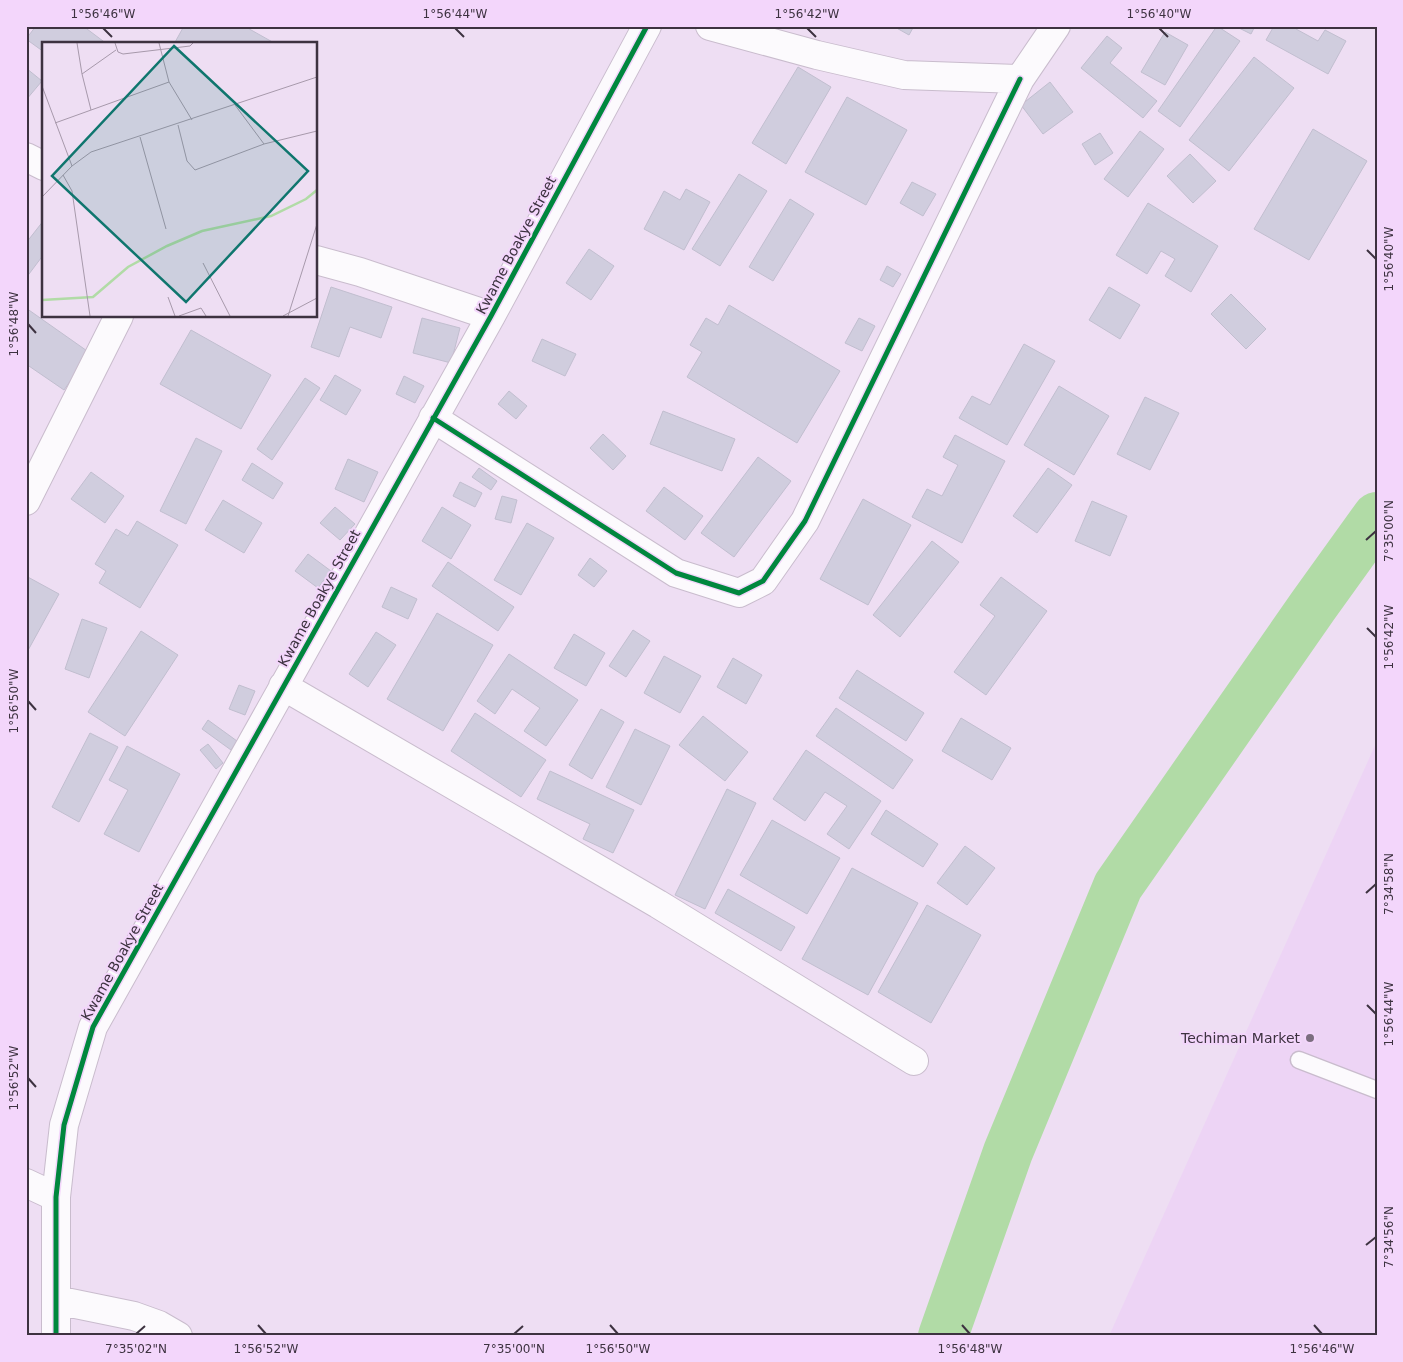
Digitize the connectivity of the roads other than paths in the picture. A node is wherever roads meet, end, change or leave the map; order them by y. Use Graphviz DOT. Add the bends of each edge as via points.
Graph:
graph roads {
  1 [pos="647,26"];
  2 [pos="710,26"];
  3 [pos="1056,26"];
  4 [pos="1020,79"];
  5 [pos="26,157"];
  6 [pos="42,165"];
  7 [pos="318,261"];
  8 [pos="491,316"];
  9 [pos="118,318"];
  10 [pos="433,418"];
  11 [pos="26,501"];
  12 [pos="283,686"];
  13 [pos="1299,1060"];
  14 [pos="914,1061"];
  15 [pos="1377,1090"];
  16 [pos="26,1183"];
  17 [pos="56,1197"];
  18 [pos="56,1300"];
  19 [pos="56,1336"];
  20 [pos="178,1336"];
  1 -- 8 [label="street, Kwame Boakye Street"];
  2 -- 4 [label="street" via="904,75"];
  3 -- 4 [label="street"];
  4 -- 10 [label="street" via="804,521 764,581 739,593 676,573"];
  5 -- 6 [label="street"];
  7 -- 8 [label="street"];
  8 -- 10 [label="street, Kwame Boakye Street"];
  9 -- 11 [label="street"];
  10 -- 12 [label="street, Kwame Boakye Street"];
  12 -- 14 [label="street" via="658,904"];
  12 -- 17 [label="street, Kwame Boakye Street" via="93,1028 64,1125"];
  13 -- 15 [label="lane"];
  16 -- 17 [label="street"];
  17 -- 18 [label="street, Kwame Boakye Street"];
  18 -- 19 [label="street, Kwame Boakye Street"];
  18 -- 20 [label="street" via="134,1316"];
}
